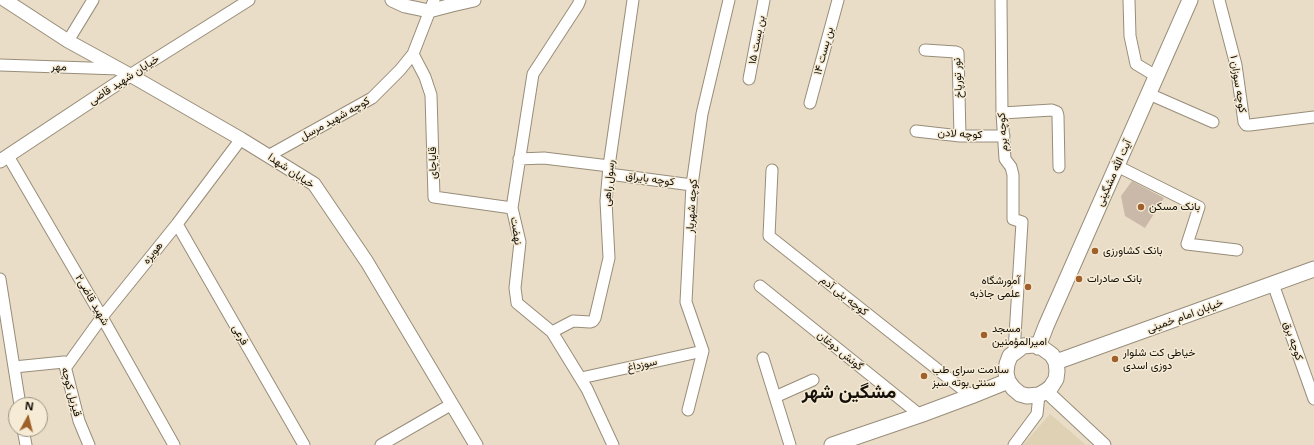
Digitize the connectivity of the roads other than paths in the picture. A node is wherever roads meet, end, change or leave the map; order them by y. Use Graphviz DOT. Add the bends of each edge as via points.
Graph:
graph roads {
  1 [pos="5,0"];
  2 [pos="93,0"];
  3 [pos="249,0"];
  4 [pos="392,0"];
  5 [pos="474,0"];
  6 [pos="580,0"];
  7 [pos="633,0"];
  8 [pos="729,0"];
  9 [pos="764,0"];
  10 [pos="838,0"];
  11 [pos="1001,0"];
  12 [pos="1129,0"];
  13 [pos="1190,0"];
  14 [pos="1219,0"];
  15 [pos="432,6"];
  16 [pos="68,42"];
  17 [pos="925,50"];
  18 [pos="413,54"];
  19 [pos="0,65"];
  20 [pos="125,72"];
  21 [pos="1156,76"];
  22 [pos="749,79"];
  23 [pos="1149,94"];
  24 [pos="810,103"];
  25 [pos="1002,113"];
  26 [pos="1314,117"];
  27 [pos="1213,122"];
  28 [pos="916,131"];
  29 [pos="960,136"];
  30 [pos="1004,136"];
  31 [pos="241,139"];
  32 [pos="268,156"];
  33 [pos="4,158"];
  34 [pos="519,159"];
  35 [pos="1117,166"];
  36 [pos="1059,167"];
  37 [pos="609,170"];
  38 [pos="772,170"];
  39 [pos="692,185"];
  40 [pos="512,208"];
  41 [pos="177,224"];
  42 [pos="1237,250"];
  43 [pos="1314,269"];
  44 [pos="0,279"];
  45 [pos="1273,284"];
  46 [pos="760,286"];
  47 [pos="102,317"];
  48 [pos="552,332"];
  49 [pos="1038,347"];
  50 [pos="702,351"];
  51 [pos="1014,352"];
  52 [pos="763,358"];
  53 [pos="1056,362"];
  54 [pos="14,367"];
  55 [pos="66,368"];
  56 [pos="581,378"];
  57 [pos="812,380"];
  58 [pos="1008,381"];
  59 [pos="1042,393"];
  60 [pos="971,396"];
  61 [pos="19,397"];
  62 [pos="775,397"];
  63 [pos="1314,399"];
  64 [pos="452,404"];
  65 [pos="688,410"];
  66 [pos="920,415"];
  67 [pos="89,445"];
  68 [pos="174,445"];
  69 [pos="304,445"];
  70 [pos="381,445"];
  71 [pos="476,445"];
  72 [pos="613,445"];
  73 [pos="790,445"];
  74 [pos="832,445"];
  75 [pos="1014,445"];
  76 [pos="1104,445"];
  1 -- 16 [label="street, خیابان شهدا"];
  2 -- 16 [label="street"];
  3 -- 20 [label="street, خیابان شهید قاضی"];
  4 -- 15 [label="street" via="405,6"];
  5 -- 15 [label="street"];
  6 -- 34 [label="street, نهضت" via="533,74"];
  7 -- 37 [label="street, رسول راهی"];
  8 -- 39 [label="street, کوچه شهریار" via="702,114"];
  9 -- 22 [label="street, بن بست ۱۵"];
  10 -- 24 [label="street, بن بست ۱۴"];
  11 -- 25 [label="street, کوچه برم"];
  12 -- 21 [label="street" via="1130,36 1136,64"];
  13 -- 21 [label="main road, آیت الله مشگینی"];
  14 -- 26 [label="street, کوچه سوزان ۱" via="1236,65 1246,125"];
  15 -- 18 [label="street, کوچه شهید مرسل"];
  16 -- 20 [label="street, خیابان شهدا"];
  17 -- 29 [label="street, نور تورپاخ" via="958,53"];
  18 -- 32 [label="street, کوچه شهید مرسل" via="372,98"];
  18 -- 40 [label="street, قایاچای" via="431,95 434,197"];
  19 -- 20 [label="street, مهر"];
  20 -- 31 [label="street, خیابان شهدا"];
  20 -- 33 [label="street, خیابان شهید قاضی"];
  21 -- 23 [label="main road, آیت الله مشگینی"];
  23 -- 27 [label="street"];
  23 -- 35 [label="main road, آیت الله مشگینی"];
  25 -- 30 [label="street, کوچه برم"];
  25 -- 36 [label="street" via="1052,110 1057,112"];
  28 -- 29 [label="street, کوچه لادن"];
  29 -- 30 [label="street, کوچه لادن"];
  30 -- 51 [label="street, کوچه برم" via="1005,159 1013,175 1013,219 1022,222"];
  31 -- 32 [label="street, خیابان شهدا"];
  31 -- 41 [label="street, هویزه"];
  32 -- 64 [label="street, خیابان شهدا" via="314,184 367,262"];
  33 -- 47 [label="street, شهید قاضی۲"];
  34 -- 37 [label="street, کوچه بایراق" via="544,158"];
  34 -- 40 [label="street, نهضت"];
  35 -- 42 [label="street" via="1199,207 1187,244"];
  35 -- 49 [label="main road, آیت الله مشگینی"];
  37 -- 39 [label="street, کوچه بایراق"];
  37 -- 48 [label="street, رسول راهی" via="606,201 609,258 595,318 590,322 573,321"];
  38 -- 60 [label="street, کوچه بنی آدم" via="769,236"];
  39 -- 50 [label="street, کوچه شهریار" via="686,302"];
  40 -- 48 [label="street, نهضت" via="520,242 515,288 517,303"];
  41 -- 47 [label="street, هویزه"];
  41 -- 69 [label="street, فرعی"];
  43 -- 45 [label="main road, خیابان امام خمینی"];
  44 -- 54 [label="street"];
  45 -- 53 [label="main road, خیابان امام خمینی"];
  45 -- 63 [label="street, کوچه برق"];
  46 -- 66 [label="street, گونش دوغان"];
  47 -- 55 [label="street, هویزه"];
  47 -- 68 [label="street, شهید قاضی۲"];
  48 -- 56 [label="street, نهضت"];
  49 -- 51 [label="main road" via="1022,346"];
  49 -- 53 [label="main road" via="1052,355"];
  50 -- 56 [label="street, سوزداغ"];
  50 -- 65 [label="street"];
  51 -- 58 [label="main road" via="1007,364"];
  52 -- 62 [label="street"];
  53 -- 59 [label="main road" via="1056,379 1051,387"];
  54 -- 55 [label="street, قیزیل کوچه" via="64,362"];
  54 -- 61 [label="street"];
  55 -- 67 [label="street, قیزیل کوچه" via="79,421"];
  56 -- 72 [label="street, نهضت"];
  57 -- 62 [label="street"];
  58 -- 59 [label="main road" via="1020,394 1028,396"];
  58 -- 60 [label="main road"];
  59 -- 75 [label="street" via="1037,414"];
  59 -- 76 [label="street"];
  60 -- 66 [label="main road"];
  62 -- 73 [label="street"];
  64 -- 70 [label="street"];
  64 -- 71 [label="street, خیابان شهدا"];
  66 -- 74 [label="main road"];
}
